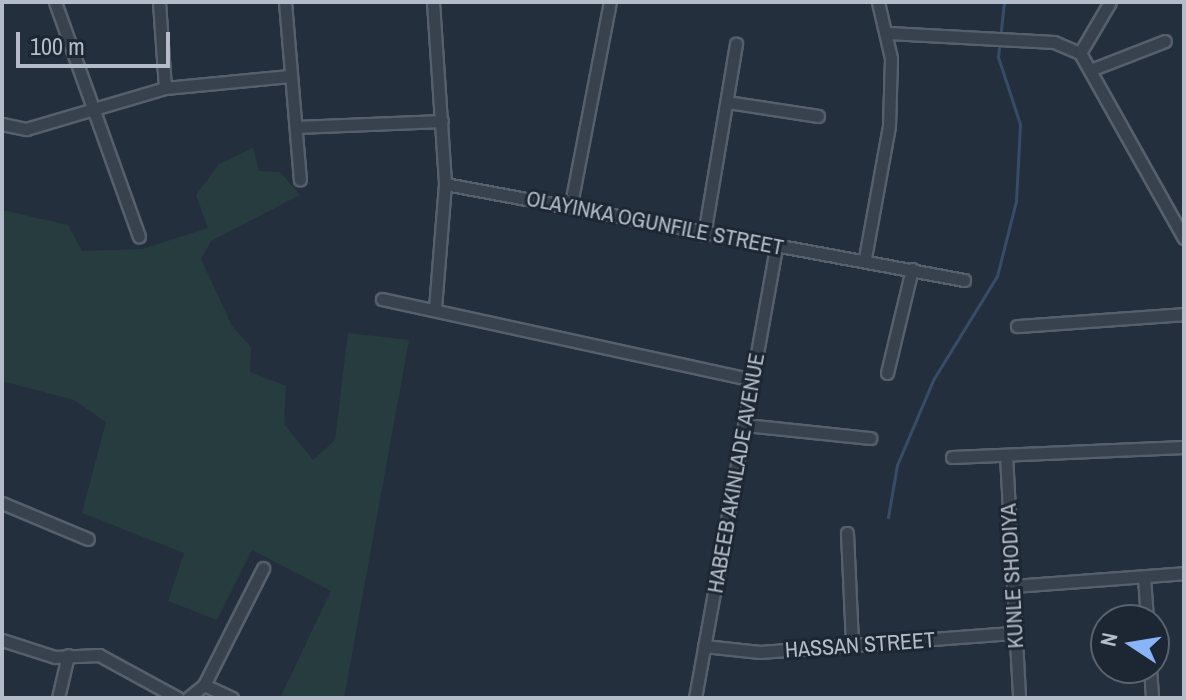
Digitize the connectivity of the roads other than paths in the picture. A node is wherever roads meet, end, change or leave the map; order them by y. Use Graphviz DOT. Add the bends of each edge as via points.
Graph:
graph roads {
  1 [pos="55,2"];
  2 [pos="159,2"];
  3 [pos="285,2"];
  4 [pos="433,2"];
  5 [pos="610,2"];
  6 [pos="878,2"];
  7 [pos="1110,2"];
  8 [pos="889,33"];
  9 [pos="1165,41"];
  10 [pos="736,44"];
  11 [pos="1080,53"];
  12 [pos="1093,69"];
  13 [pos="289,76"];
  14 [pos="165,88"];
  15 [pos="727,102"];
  16 [pos="94,105"];
  17 [pos="818,116"];
  18 [pos="442,121"];
  19 [pos="2,124"];
  20 [pos="296,127"];
  21 [pos="300,179"];
  22 [pos="445,184"];
  23 [pos="571,204"];
  24 [pos="704,235"];
  25 [pos="139,236"];
  26 [pos="1184,238"];
  27 [pos="776,248"];
  28 [pos="865,258"];
  29 [pos="912,269"];
  30 [pos="964,280"];
  31 [pos="382,299"];
  32 [pos="435,308"];
  33 [pos="1184,314"];
  34 [pos="1017,326"];
  35 [pos="887,373"];
  36 [pos="752,380"];
  37 [pos="746,425"];
  38 [pos="870,438"];
  39 [pos="1184,447"];
  40 [pos="1006,455"];
  41 [pos="952,457"];
  42 [pos="2,503"];
  43 [pos="847,533"];
  44 [pos="88,539"];
  45 [pos="263,568"];
  46 [pos="1184,573"];
  47 [pos="1144,577"];
  48 [pos="1013,586"];
  49 [pos="1146,604"];
  50 [pos="1015,633"];
  51 [pos="2,640"];
  52 [pos="852,645"];
  53 [pos="704,646"];
  54 [pos="68,655"];
  55 [pos="204,685"];
  56 [pos="58,698"];
  57 [pos="178,698"];
  58 [pos="188,698"];
  59 [pos="232,698"];
  60 [pos="695,698"];
  61 [pos="1019,698"];
  1 -- 16 [label="street"];
  2 -- 14 [label="street"];
  3 -- 13 [label="street"];
  4 -- 18 [label="street"];
  5 -- 23 [label="street"];
  6 -- 8 [label="street"];
  7 -- 11 [label="street"];
  8 -- 11 [label="street" via="992,36"];
  8 -- 28 [label="street" via="889,126"];
  9 -- 12 [label="street"];
  10 -- 15 [label="street"];
  11 -- 12 [label="street"];
  12 -- 26 [label="street"];
  13 -- 14 [label="street"];
  13 -- 20 [label="street"];
  14 -- 16 [label="street"];
  15 -- 17 [label="street"];
  15 -- 24 [label="street"];
  16 -- 19 [label="street" via="26,129"];
  16 -- 25 [label="street"];
  18 -- 20 [label="street"];
  18 -- 22 [label="street"];
  20 -- 21 [label="street"];
  22 -- 23 [label="street, OLAYINKA OGUNFILE STREET"];
  22 -- 32 [label="street"];
  23 -- 24 [label="street, OLAYINKA OGUNFILE STREET"];
  24 -- 27 [label="street, OLAYINKA OGUNFILE STREET"];
  27 -- 28 [label="street, OLAYINKA OGUNFILE STREET"];
  27 -- 36 [label="street, HABEEB AKINLADE AVENUE"];
  28 -- 29 [label="street, OLAYINKA OGUNFILE STREET"];
  29 -- 30 [label="street, OLAYINKA OGUNFILE STREET"];
  29 -- 35 [label="street"];
  31 -- 32 [label="street"];
  32 -- 36 [label="street"];
  33 -- 34 [label="street"];
  36 -- 37 [label="street, HABEEB AKINLADE AVENUE"];
  37 -- 38 [label="street"];
  37 -- 53 [label="street, HABEEB AKINLADE AVENUE"];
  39 -- 40 [label="street"];
  40 -- 41 [label="street"];
  40 -- 48 [label="street, KUNLE SHODIYA"];
  42 -- 44 [label="street"];
  43 -- 52 [label="street"];
  45 -- 55 [label="street"];
  46 -- 47 [label="street"];
  47 -- 48 [label="street"];
  47 -- 49 [label="street"];
  48 -- 50 [label="street, KUNLE SHODIYA"];
  50 -- 52 [label="street, HASSAN STREET"];
  50 -- 61 [label="street, KUNLE SHODIYA"];
  51 -- 54 [label="street"];
  52 -- 53 [label="street, HASSAN STREET" via="760,652"];
  53 -- 60 [label="street, HABEEB AKINLADE AVENUE"];
  54 -- 56 [label="street"];
  54 -- 57 [label="street" via="99,655"];
  55 -- 58 [label="street"];
  55 -- 59 [label="street"];
}
